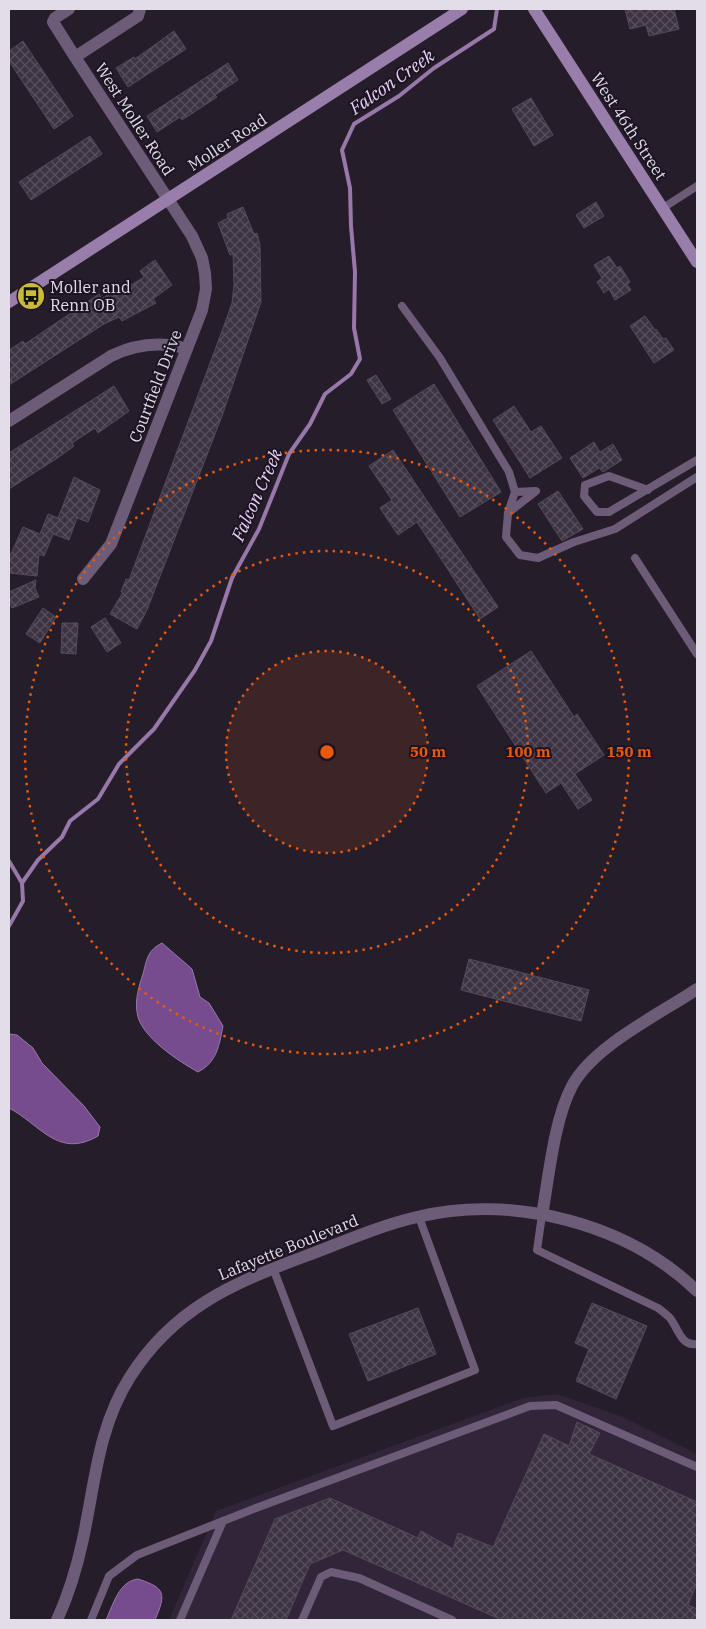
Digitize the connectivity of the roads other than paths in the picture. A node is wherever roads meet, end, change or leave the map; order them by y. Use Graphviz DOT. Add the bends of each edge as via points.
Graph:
graph roads {
  1 [pos="69,9"];
  2 [pos="140,9"];
  3 [pos="462,9"];
  4 [pos="537,13"];
  5 [pos="75,57"];
  6 [pos="697,186"];
  7 [pos="168,199"];
  8 [pos="663,208"];
  9 [pos="697,262"];
  10 [pos="9,302"];
  11 [pos="402,306"];
  12 [pos="187,349"];
  13 [pos="9,421"];
  14 [pos="697,460"];
  15 [pos="697,477"];
  16 [pos="648,490"];
  17 [pos="515,492"];
  18 [pos="508,513"];
  19 [pos="635,558"];
  20 [pos="83,579"];
  21 [pos="697,654"];
  22 [pos="697,990"];
  23 [pos="542,1215"];
  24 [pos="419,1216"];
  25 [pos="274,1268"];
  26 [pos="697,1291"];
  27 [pos="697,1344"];
  28 [pos="697,1467"];
  29 [pos="223,1521"];
  30 [pos="57,1620"];
  31 [pos="91,1620"];
  32 [pos="180,1620"];
  33 [pos="302,1620"];
  34 [pos="452,1620"];
  1 -- 5 [label="street, West Moller Road" via="53,22"];
  2 -- 5 [label="street, West Moller Road" via="138,16"];
  3 -- 7 [label="street, Moller Road"];
  4 -- 8 [label="street, West 46th Street"];
  5 -- 7 [label="street, West Moller Road"];
  6 -- 8 [label="lane"];
  7 -- 10 [label="street, Moller Road"];
  7 -- 12 [label="street, Courtfield Drive" via="198,247 205,273 202,310"];
  8 -- 9 [label="street, West 46th Street"];
  11 -- 17 [label="lane" via="440,358 509,472"];
  12 -- 13 [label="street" via="153,344 125,349"];
  12 -- 20 [label="street, Courtfield Drive" via="111,544"];
  14 -- 16 [label="lane"];
  15 -- 18 [label="lane" via="615,529 538,558 520,555 506,537"];
  16 -- 16 [label="lane" via="609,476 585,486 584,496 597,512 610,512"];
  17 -- 18 [label="lane"];
  17 -- 18 [label="lane" via="536,491"];
  19 -- 21 [label="lane"];
  22 -- 23 [label="street" via="602,1052 575,1081 562,1109"];
  23 -- 24 [label="street, Lafayette Boulevard" via="474,1210"];
  23 -- 26 [label="street, Lafayette Boulevard" via="623,1241 666,1266"];
  23 -- 27 [label="lane" via="536,1250 658,1308 670,1319 683,1340"];
  24 -- 25 [label="street, Lafayette Boulevard"];
  24 -- 25 [label="lane" via="475,1370 334,1426"];
  25 -- 30 [label="street, Lafayette Boulevard" via="231,1286 187,1313 149,1350 128,1380 105,1427 77,1565"];
  28 -- 29 [label="lane" via="556,1405 530,1406"];
  29 -- 31 [label="lane" via="137,1555 109,1576"];
  29 -- 32 [label="lane"];
  33 -- 34 [label="lane" via="321,1577 331,1572 359,1578"];
}
